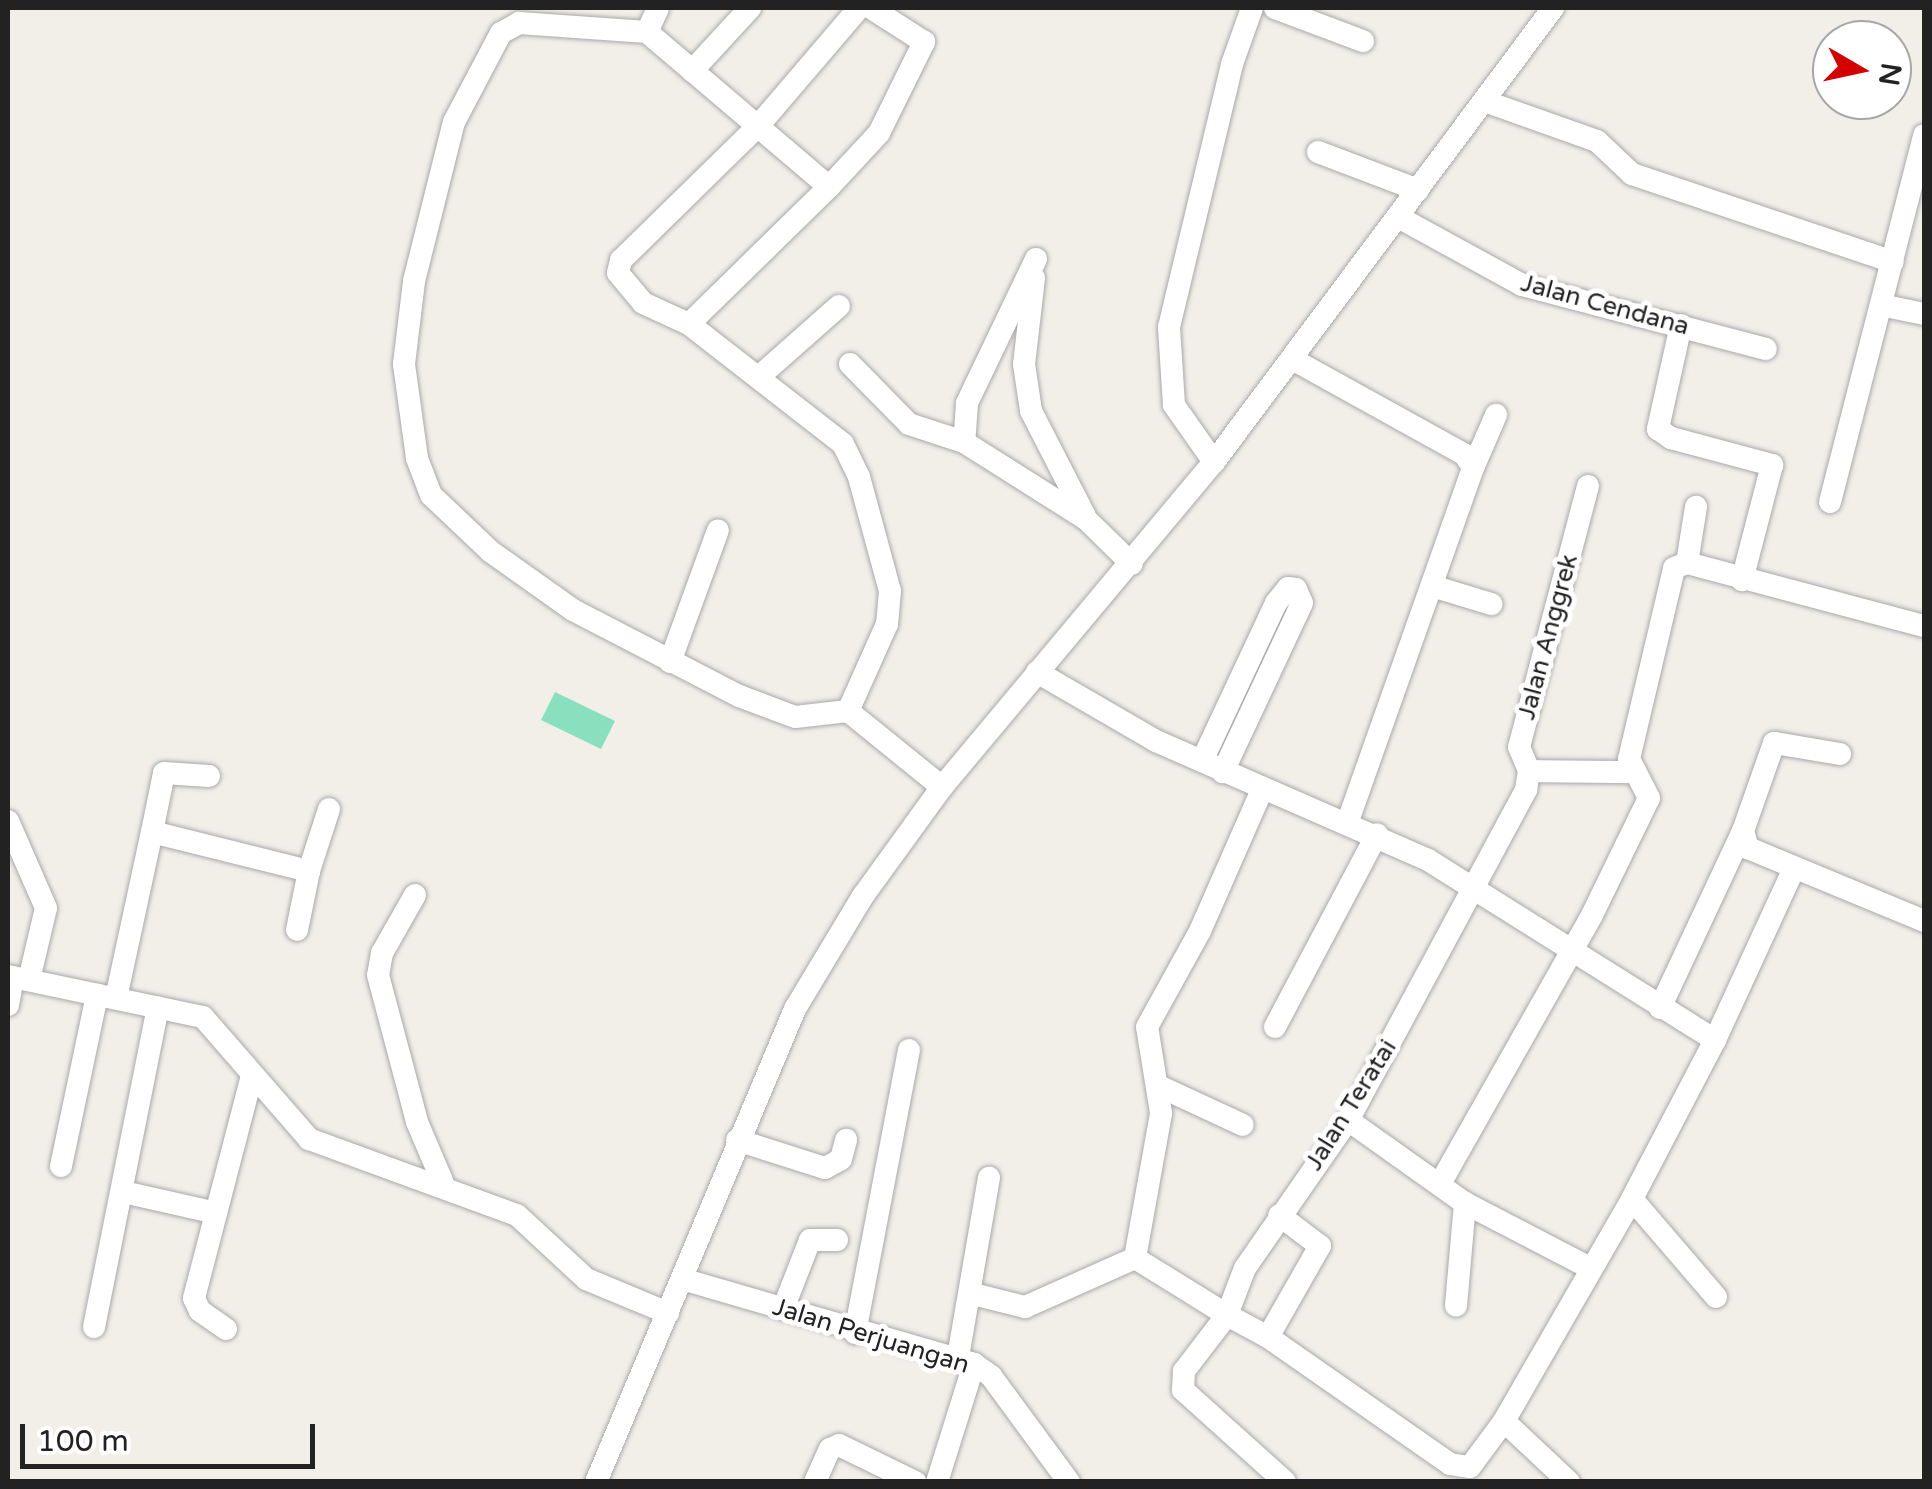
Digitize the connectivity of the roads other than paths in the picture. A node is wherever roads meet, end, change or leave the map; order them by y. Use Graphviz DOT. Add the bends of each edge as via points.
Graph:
graph roads {
  1 [pos="658,8"];
  2 [pos="750,8"];
  3 [pos="859,8"];
  4 [pos="871,8"];
  5 [pos="1252,8"];
  6 [pos="1275,8"];
  7 [pos="1553,8"];
  8 [pos="648,32"];
  9 [pos="1363,40"];
  10 [pos="692,71"];
  11 [pos="1487,102"];
  12 [pos="758,126"];
  13 [pos="1924,135"];
  14 [pos="1318,152"];
  15 [pos="830,187"];
  16 [pos="1418,190"];
  17 [pos="1917,200"];
  18 [pos="1398,218"];
  19 [pos="1893,262"];
  20 [pos="1881,304"];
  21 [pos="839,306"];
  22 [pos="1924,314"];
  23 [pos="689,324"];
  24 [pos="1680,325"];
  25 [pos="1766,349"];
  26 [pos="1292,359"];
  27 [pos="850,364"];
  28 [pos="761,375"];
  29 [pos="1496,416"];
  30 [pos="964,442"];
  31 [pos="1214,462"];
  32 [pos="1473,468"];
  33 [pos="1588,486"];
  34 [pos="1830,502"];
  35 [pos="1696,507"];
  36 [pos="1086,518"];
  37 [pos="718,530"];
  38 [pos="1687,563"];
  39 [pos="1132,564"];
  40 [pos="1742,580"];
  41 [pos="1436,587"];
  42 [pos="1490,604"];
  43 [pos="1924,626"];
  44 [pos="670,662"];
  45 [pos="1037,672"];
  46 [pos="848,711"];
  47 [pos="1230,732"];
  48 [pos="1840,754"];
  49 [pos="1202,762"];
  50 [pos="1529,771"];
  51 [pos="1224,772"];
  52 [pos="1630,772"];
  53 [pos="209,776"];
  54 [pos="942,786"];
  55 [pos="1262,790"];
  56 [pos="329,809"];
  57 [pos="8,821"];
  58 [pos="1348,821"];
  59 [pos="1743,831"];
  60 [pos="152,832"];
  61 [pos="1378,834"];
  62 [pos="1794,868"];
  63 [pos="310,870"];
  64 [pos="1474,892"];
  65 [pos="415,895"];
  66 [pos="1924,921"];
  67 [pos="297,930"];
  68 [pos="1569,953"];
  69 [pos="17,978"];
  70 [pos="106,997"];
  71 [pos="8,1004"];
  72 [pos="158,1007"];
  73 [pos="1660,1008"];
  74 [pos="1275,1028"];
  75 [pos="1715,1040"];
  76 [pos="909,1050"];
  77 [pos="252,1074"];
  78 [pos="1161,1087"];
  79 [pos="1348,1120"];
  80 [pos="1243,1125"];
  81 [pos="738,1140"];
  82 [pos="846,1140"];
  83 [pos="61,1166"];
  84 [pos="989,1178"];
  85 [pos="1441,1182"];
  86 [pos="443,1183"];
  87 [pos="123,1192"];
  88 [pos="1632,1199"];
  89 [pos="1465,1203"];
  90 [pos="216,1212"];
  91 [pos="1279,1215"];
  92 [pos="837,1240"];
  93 [pos="1135,1258"];
  94 [pos="1590,1268"];
  95 [pos="682,1279"];
  96 [pos="973,1294"];
  97 [pos="1716,1297"];
  98 [pos="1456,1306"];
  99 [pos="782,1309"];
  100 [pos="668,1313"];
  101 [pos="1227,1316"];
  102 [pos="94,1327"];
  103 [pos="226,1328"];
  104 [pos="855,1333"];
  105 [pos="1268,1336"];
  106 [pos="966,1361"];
  107 [pos="1504,1421"];
  108 [pos="1443,1473"];
  109 [pos="596,1482"];
  110 [pos="814,1482"];
  111 [pos="915,1482"];
  112 [pos="937,1482"];
  113 [pos="1069,1482"];
  114 [pos="1285,1482"];
  115 [pos="1569,1482"];
  1 -- 8 [label="street"];
  2 -- 10 [label="street"];
  3 -- 12 [label="street"];
  4 -- 15 [label="street" via="924,42 879,133"];
  5 -- 31 [label="street" via="1173,293 1168,344 1174,405"];
  6 -- 9 [label="street"];
  7 -- 11 [label="street"];
  8 -- 10 [label="street"];
  8 -- 44 [label="street" via="519,23 501,33 454,122 414,281 404,364 417,458 431,494 457,525 573,610"];
  10 -- 12 [label="street"];
  11 -- 16 [label="street"];
  11 -- 19 [label="street" via="1597,140 1632,174"];
  12 -- 15 [label="street"];
  12 -- 23 [label="street" via="621,260 623,283 643,302"];
  13 -- 17 [label="street"];
  14 -- 16 [label="street"];
  15 -- 23 [label="street"];
  16 -- 18 [label="street"];
  17 -- 19 [label="street"];
  18 -- 24 [label="street, Jalan Cendana" via="1522,285"];
  18 -- 26 [label="street"];
  19 -- 20 [label="street"];
  20 -- 22 [label="street"];
  20 -- 34 [label="street"];
  21 -- 28 [label="street"];
  23 -- 28 [label="street"];
  24 -- 25 [label="street, Jalan Cendana"];
  24 -- 40 [label="street" via="1658,428 1670,438 1772,466"];
  26 -- 31 [label="street"];
  26 -- 32 [label="street" via="1465,455"];
  27 -- 30 [label="street" via="909,424"];
  28 -- 46 [label="street" via="843,444 887,574 887,624"];
  29 -- 32 [label="street"];
  30 -- 36 [label="street"];
  30 -- 36 [label="street" via="967,403 1036,259 1024,364 1031,411"];
  31 -- 39 [label="street"];
  32 -- 41 [label="street"];
  33 -- 50 [label="street, Jalan Anggrek" via="1518,747"];
  35 -- 38 [label="street"];
  36 -- 39 [label="street"];
  37 -- 44 [label="street"];
  38 -- 40 [label="street"];
  38 -- 52 [label="street" via="1670,578"];
  39 -- 45 [label="street"];
  40 -- 43 [label="street"];
  41 -- 42 [label="street"];
  41 -- 58 [label="street"];
  44 -- 46 [label="street" via="795,717"];
  45 -- 49 [label="street" via="1114,720"];
  45 -- 54 [label="street"];
  46 -- 54 [label="street"];
  47 -- 47 [label="street" via="1276,603 1288,588 1296,589 1302,603"];
  47 -- 49 [label="street"];
  47 -- 51 [label="street"];
  48 -- 59 [label="street" via="1774,743"];
  49 -- 51 [label="street"];
  50 -- 52 [label="street"];
  50 -- 64 [label="street, Jalan Anggrek" via="1526,790"];
  51 -- 55 [label="street"];
  52 -- 68 [label="street" via="1644,779 1649,798"];
  53 -- 60 [label="street" via="164,773"];
  54 -- 81 [label="street" via="828,950"];
  55 -- 58 [label="street"];
  55 -- 78 [label="street" via="1200,932 1147,1027"];
  56 -- 63 [label="street"];
  57 -- 69 [label="street" via="46,908"];
  58 -- 61 [label="street"];
  59 -- 62 [label="street" via="1748,848"];
  59 -- 73 [label="street"];
  60 -- 63 [label="street"];
  60 -- 70 [label="street"];
  61 -- 64 [label="street"];
  61 -- 74 [label="street"];
  62 -- 66 [label="street"];
  62 -- 75 [label="street"];
  63 -- 67 [label="street"];
  64 -- 68 [label="street"];
  64 -- 79 [label="street, Jalan Teratai"];
  65 -- 86 [label="street" via="382,953 378,975 417,1122"];
  68 -- 73 [label="street"];
  68 -- 85 [label="street"];
  69 -- 70 [label="street"];
  69 -- 71 [label="street"];
  70 -- 72 [label="street"];
  70 -- 83 [label="street"];
  72 -- 77 [label="street" via="214,1024"];
  72 -- 87 [label="street"];
  73 -- 75 [label="street"];
  75 -- 88 [label="street"];
  76 -- 104 [label="street"];
  77 -- 86 [label="street" via="309,1139"];
  77 -- 90 [label="street"];
  78 -- 80 [label="street"];
  78 -- 93 [label="street"];
  79 -- 85 [label="street"];
  79 -- 91 [label="street, Jalan Teratai"];
  81 -- 82 [label="street" via="825,1168 841,1159"];
  81 -- 95 [label="street"];
  84 -- 96 [label="street"];
  85 -- 89 [label="street"];
  86 -- 100 [label="street" via="517,1215 586,1278"];
  87 -- 90 [label="street"];
  87 -- 102 [label="street"];
  88 -- 94 [label="street"];
  88 -- 97 [label="street"];
  89 -- 94 [label="street"];
  89 -- 98 [label="street"];
  90 -- 103 [label="street" via="194,1298 200,1312"];
  91 -- 101 [label="street, Jalan Teratai" via="1245,1268"];
  91 -- 105 [label="street" via="1320,1246"];
  92 -- 99 [label="street" via="810,1240"];
  93 -- 96 [label="street" via="1024,1306"];
  93 -- 101 [label="street"];
  94 -- 107 [label="street"];
  95 -- 99 [label="street, Jalan Perjuangan"];
  95 -- 100 [label="street"];
  96 -- 106 [label="street"];
  99 -- 104 [label="street, Jalan Perjuangan"];
  100 -- 109 [label="street"];
  101 -- 105 [label="street"];
  101 -- 114 [label="street, Jalan Teratai" via="1184,1371 1183,1390"];
  104 -- 106 [label="street, Jalan Perjuangan"];
  105 -- 108 [label="street"];
  106 -- 112 [label="street"];
  106 -- 113 [label="street, Jalan Perjuangan" via="991,1376"];
  107 -- 108 [label="street" via="1470,1467"];
  107 -- 115 [label="street"];
  110 -- 111 [label="street" via="830,1448 838,1445"];
}
